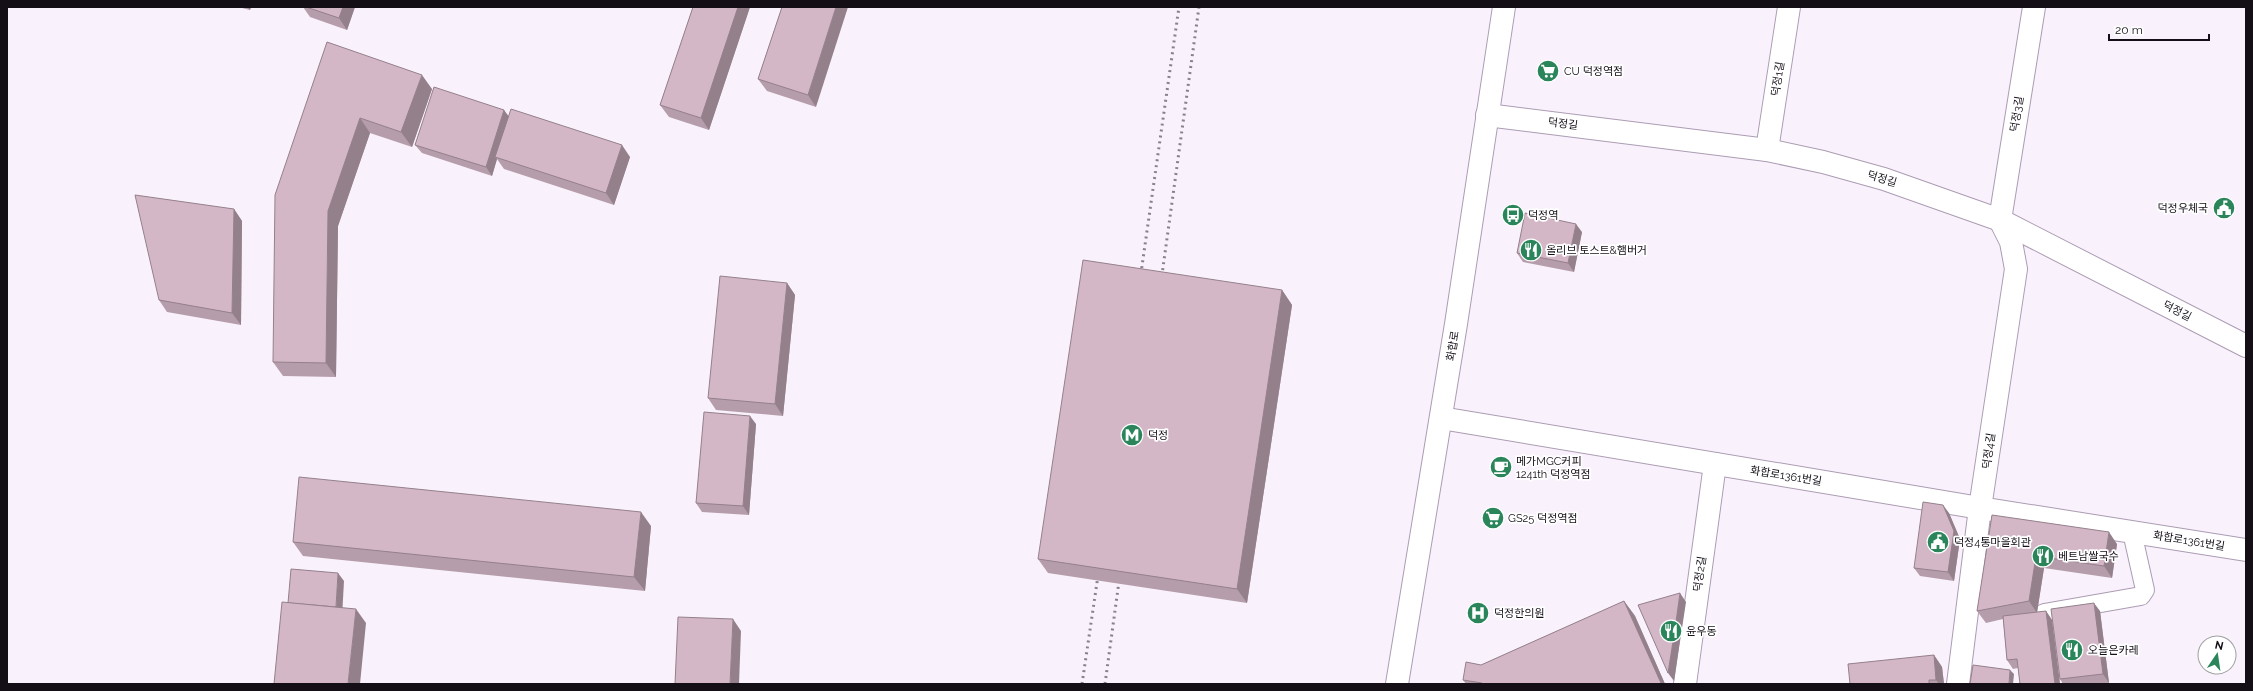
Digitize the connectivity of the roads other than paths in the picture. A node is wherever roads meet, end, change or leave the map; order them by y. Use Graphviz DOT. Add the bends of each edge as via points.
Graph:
graph roads {
  1 [pos="1504,7"];
  2 [pos="1789,7"];
  3 [pos="2034,7"];
  4 [pos="1487,115"];
  5 [pos="1767,150"];
  6 [pos="2000,220"];
  7 [pos="2246,346"];
  8 [pos="1441,418"];
  9 [pos="1715,464"];
  10 [pos="1980,508"];
  11 [pos="2132,532"];
  12 [pos="2246,550"];
  13 [pos="2044,614"];
  14 [pos="1397,684"];
  15 [pos="1685,684"];
  16 [pos="1958,684"];
  1 -- 4 [label="street, 화합로"];
  2 -- 5 [label="street, 덕정1길"];
  3 -- 6 [label="street, 덕정3길"];
  4 -- 5 [label="street, 덕정길"];
  4 -- 8 [label="street, 화합로"];
  5 -- 6 [label="street, 덕정길" via="1884,179"];
  6 -- 7 [label="street, 덕정길"];
  6 -- 10 [label="street, 덕정4길" via="2011,242 2016,269"];
  8 -- 9 [label="street, 화합로1361번길"];
  8 -- 14 [label="street, 화합로"];
  9 -- 10 [label="street, 화합로1361번길"];
  9 -- 15 [label="street, 덕정2길"];
  10 -- 11 [label="street, 화합로1361번길"];
  10 -- 16 [label="street, 덕정4길"];
  11 -- 12 [label="street, 화합로1361번길"];
  11 -- 13 [label="lane" via="2145,590 2141,596"];
}
